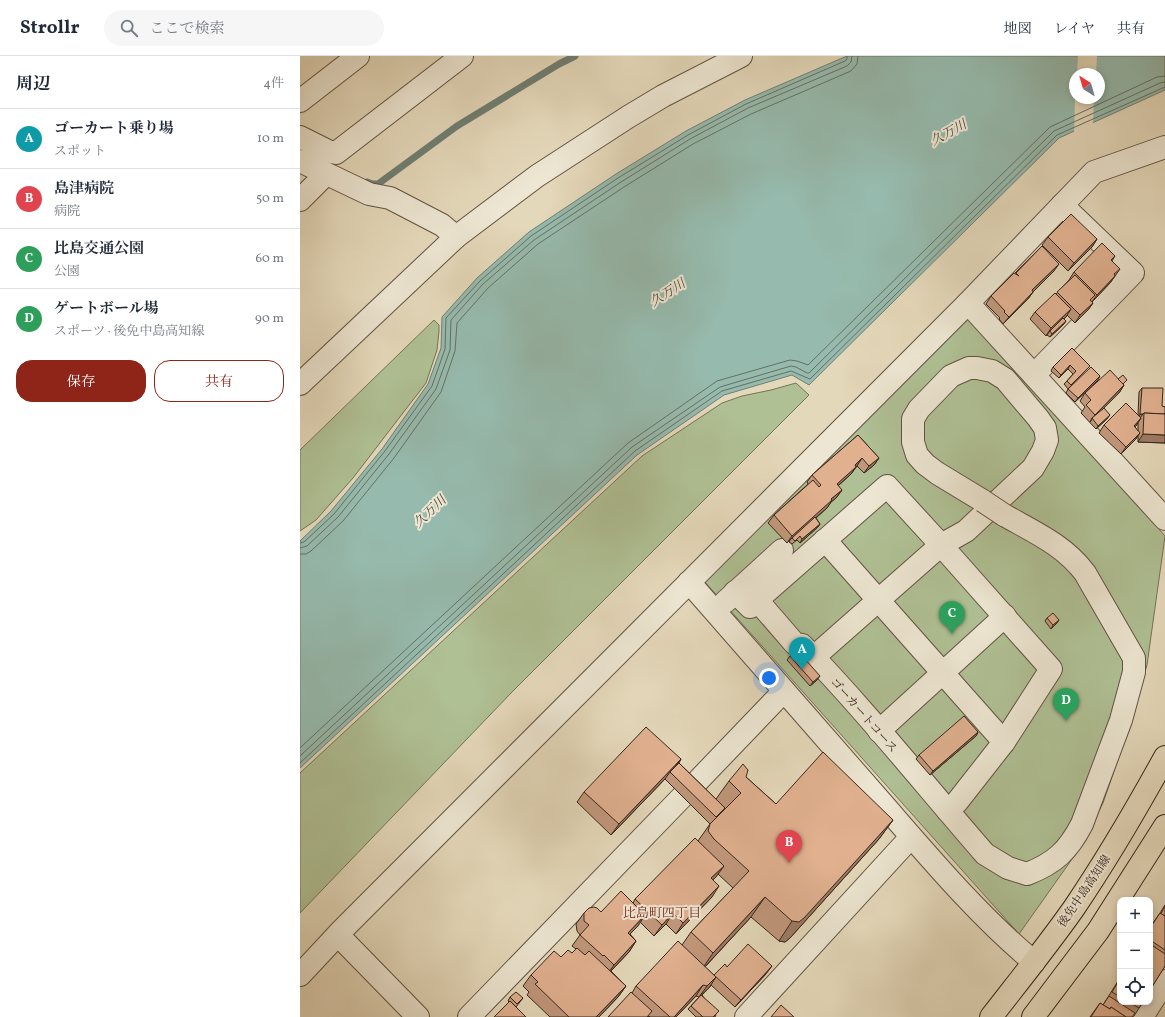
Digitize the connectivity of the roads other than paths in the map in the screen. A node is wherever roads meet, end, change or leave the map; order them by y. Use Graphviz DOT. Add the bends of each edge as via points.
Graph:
graph roads {
  1 [pos="358,56"];
  2 [pos="462,56"];
  3 [pos="741,56"];
  4 [pos="300,101"];
  5 [pos="300,137"];
  6 [pos="1165,147"];
  7 [pos="300,161"];
  8 [pos="326,174"];
  9 [pos="300,200"];
  10 [pos="1062,205"];
  11 [pos="456,237"];
  12 [pos="968,302"];
  13 [pos="1034,375"];
  14 [pos="300,384"];
  15 [pos="1165,519"];
  16 [pos="825,540"];
  17 [pos="782,550"];
  18 [pos="946,550"];
  19 [pos="689,582"];
  20 [pos="735,592"];
  21 [pos="757,600"];
  22 [pos="884,606"];
  23 [pos="715,611"];
  24 [pos="1004,616"];
  25 [pos="819,663"];
  26 [pos="942,673"];
  27 [pos="784,691"];
  28 [pos="879,731"];
  29 [pos="1004,742"];
  30 [pos="1165,756"];
  31 [pos="948,811"];
  32 [pos="1165,826"];
  33 [pos="911,837"];
  34 [pos="338,935"];
  35 [pos="1034,962"];
  36 [pos="300,975"];
  37 [pos="1165,981"];
  38 [pos="418,1017"];
  39 [pos="469,1017"];
  40 [pos="746,1017"];
  41 [pos="991,1017"];
  42 [pos="1033,1017"];
  43 [pos="1142,1017"];
  1 -- 4 [label="street"];
  2 -- 5 [label="street" via="336,153"];
  3 -- 11 [label="street" via="663,96 591,140 537,176"];
  6 -- 10 [label="street" via="1094,172"];
  7 -- 8 [label="street"];
  8 -- 9 [label="street"];
  8 -- 11 [label="street" via="369,194 390,198 442,225"];
  10 -- 12 [label="street"];
  10 -- 13 [label="street" via="1133,272"];
  11 -- 14 [label="street"];
  12 -- 13 [label="street"];
  12 -- 19 [label="street"];
  13 -- 15 [label="street"];
  16 -- 18 [label="street" via="887,486"];
  16 -- 21 [label="street"];
  16 -- 22 [label="street"];
  17 -- 20 [label="street"];
  18 -- 22 [label="street"];
  18 -- 24 [label="street"];
  18 -- 31 [label="street, ゴーカートコース, bridge" via="966,531 1033,468 1046,440 1045,428 1038,418 1006,379 992,371 969,368 951,376 919,409 914,419 912,442 917,455 937,474 983,501 1004,515 1063,549 1077,562 1086,573 1134,658 1134,672 1121,720 1082,824 1063,853 1044,868 1027,874 1008,868 985,854"];
  19 -- 23 [label="street"];
  19 -- 34 [label="street"];
  20 -- 21 [label="street" via="750,607"];
  20 -- 23 [label="street"];
  21 -- 25 [label="street, ゴーカートコース" via="795,644 802,645"];
  22 -- 25 [label="street"];
  22 -- 26 [label="street"];
  23 -- 27 [label="street"];
  24 -- 26 [label="street"];
  24 -- 29 [label="street" via="1051,670"];
  25 -- 28 [label="street, ゴーカートコース"];
  26 -- 28 [label="street"];
  26 -- 29 [label="street"];
  27 -- 33 [label="street"];
  27 -- 39 [label="street"];
  28 -- 31 [label="street, ゴーカートコース"];
  29 -- 31 [label="street"];
  30 -- 35 [label="main road, 後免中島高知線" via="1131,819 1074,908"];
  32 -- 42 [label="main road" via="1098,931"];
  33 -- 35 [label="street" via="1018,950"];
  33 -- 40 [label="street"];
  34 -- 36 [label="street"];
  34 -- 38 [label="street"];
  35 -- 41 [label="main road, 後免中島高知線"];
  37 -- 43 [label="street"];
}
